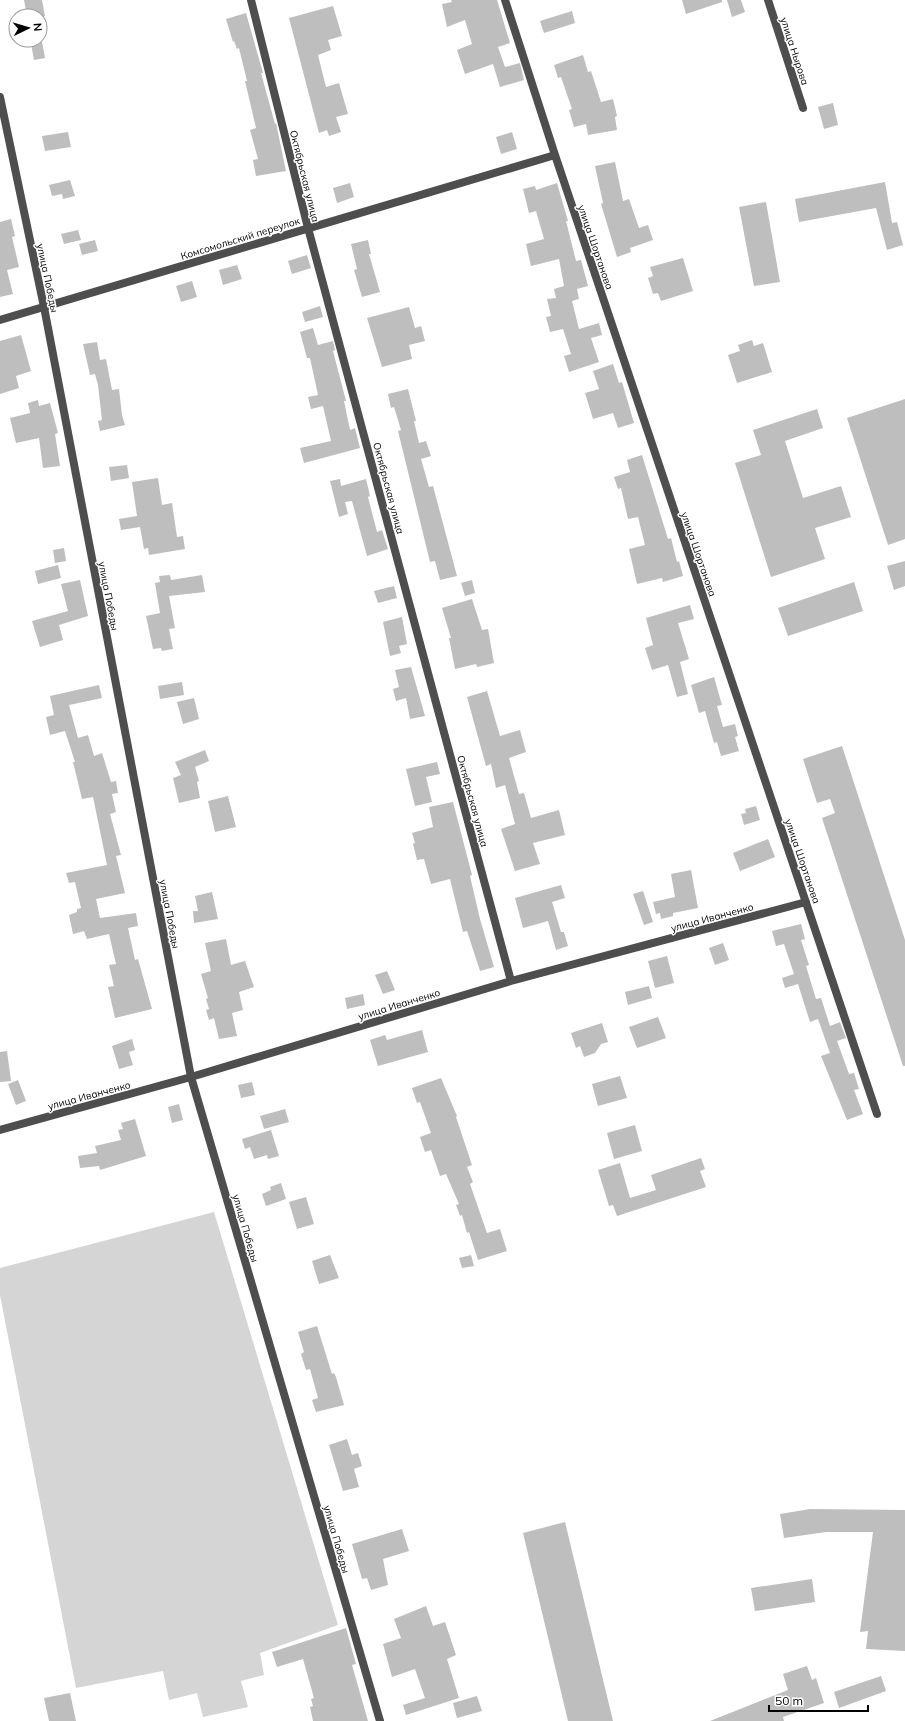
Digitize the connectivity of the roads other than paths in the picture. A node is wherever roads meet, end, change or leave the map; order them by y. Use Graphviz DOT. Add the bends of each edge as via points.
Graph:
graph roads {
  1 [pos="251,0"];
  2 [pos="505,0"];
  3 [pos="768,0"];
  4 [pos="0,97"];
  5 [pos="803,108"];
  6 [pos="555,155"];
  7 [pos="308,228"];
  8 [pos="44,307"];
  9 [pos="0,320"];
  10 [pos="806,902"];
  11 [pos="511,981"];
  12 [pos="191,1077"];
  13 [pos="877,1114"];
  14 [pos="0,1130"];
  15 [pos="380,1721"];
  1 -- 7 [label="street, Октябрьская улица"];
  2 -- 6 [label="street, улица Шортанова"];
  3 -- 5 [label="street, улица Нырова"];
  4 -- 8 [label="street, улица Победы"];
  6 -- 7 [label="street, Комсомольский переулок"];
  6 -- 10 [label="street, улица Шортанова"];
  7 -- 8 [label="street, Комсомольский переулок"];
  7 -- 11 [label="street, Октябрьская улица"];
  8 -- 9 [label="street, Комсомольский переулок"];
  8 -- 12 [label="street, улица Победы"];
  10 -- 11 [label="street, улица Иванченко"];
  10 -- 13 [label="street, улица Шортанова"];
  11 -- 12 [label="street, улица Иванченко"];
  12 -- 14 [label="street, улица Иванченко"];
  12 -- 15 [label="street, улица Победы"];
}
